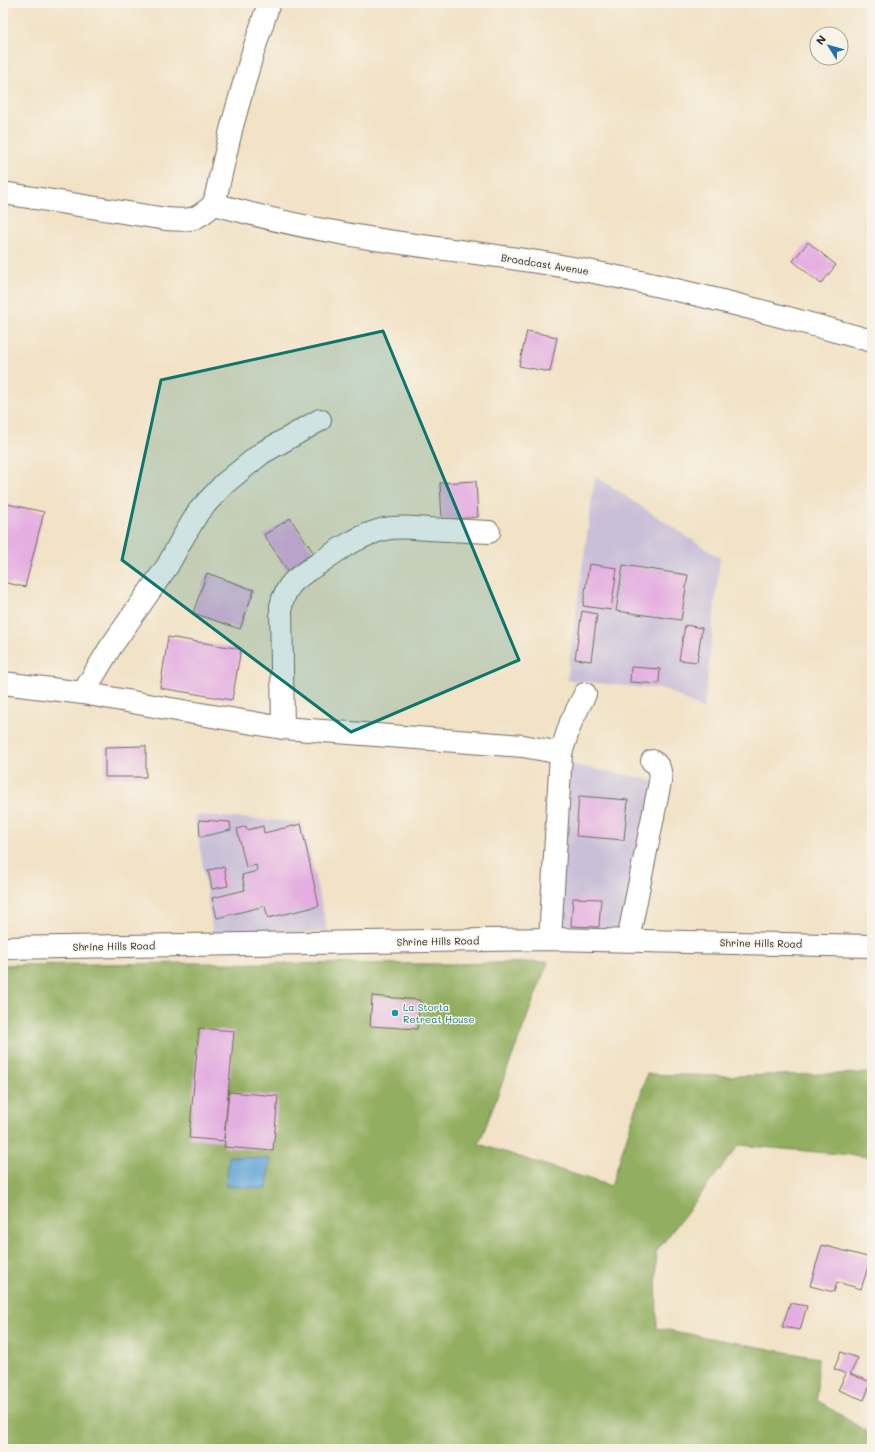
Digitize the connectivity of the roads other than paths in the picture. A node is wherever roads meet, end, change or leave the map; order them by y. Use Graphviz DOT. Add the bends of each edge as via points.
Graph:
graph roads {
  1 [pos="269,3"];
  2 [pos="3,193"];
  3 [pos="214,204"];
  4 [pos="872,341"];
  5 [pos="320,420"];
  6 [pos="489,532"];
  7 [pos="3,683"];
  8 [pos="83,693"];
  9 [pos="585,694"];
  10 [pos="283,728"];
  11 [pos="561,753"];
  12 [pos="652,760"];
  13 [pos="550,939"];
  14 [pos="628,940"];
  15 [pos="872,946"];
  16 [pos="3,948"];
  1 -- 3 [label="street" via="232,126"];
  2 -- 3 [label="street" via="180,220 194,219"];
  3 -- 4 [label="street, Broadcast Avenue" via="273,220 337,233 624,277 765,311"];
  5 -- 8 [label="street" via="262,453 224,484 199,511 168,565 110,648"];
  6 -- 10 [label="street" via="386,529 342,547 289,585 283,595 281,606"];
  7 -- 8 [label="street"];
  8 -- 10 [label="street"];
  9 -- 11 [label="street" via="571,722"];
  10 -- 11 [label="street" via="523,746"];
  11 -- 13 [label="street"];
  12 -- 14 [label="street" via="658,764 661,772 660,782"];
  13 -- 14 [label="street, Shrine Hills Road"];
  13 -- 16 [label="street, Shrine Hills Road"];
  14 -- 15 [label="street, Shrine Hills Road"];
}
